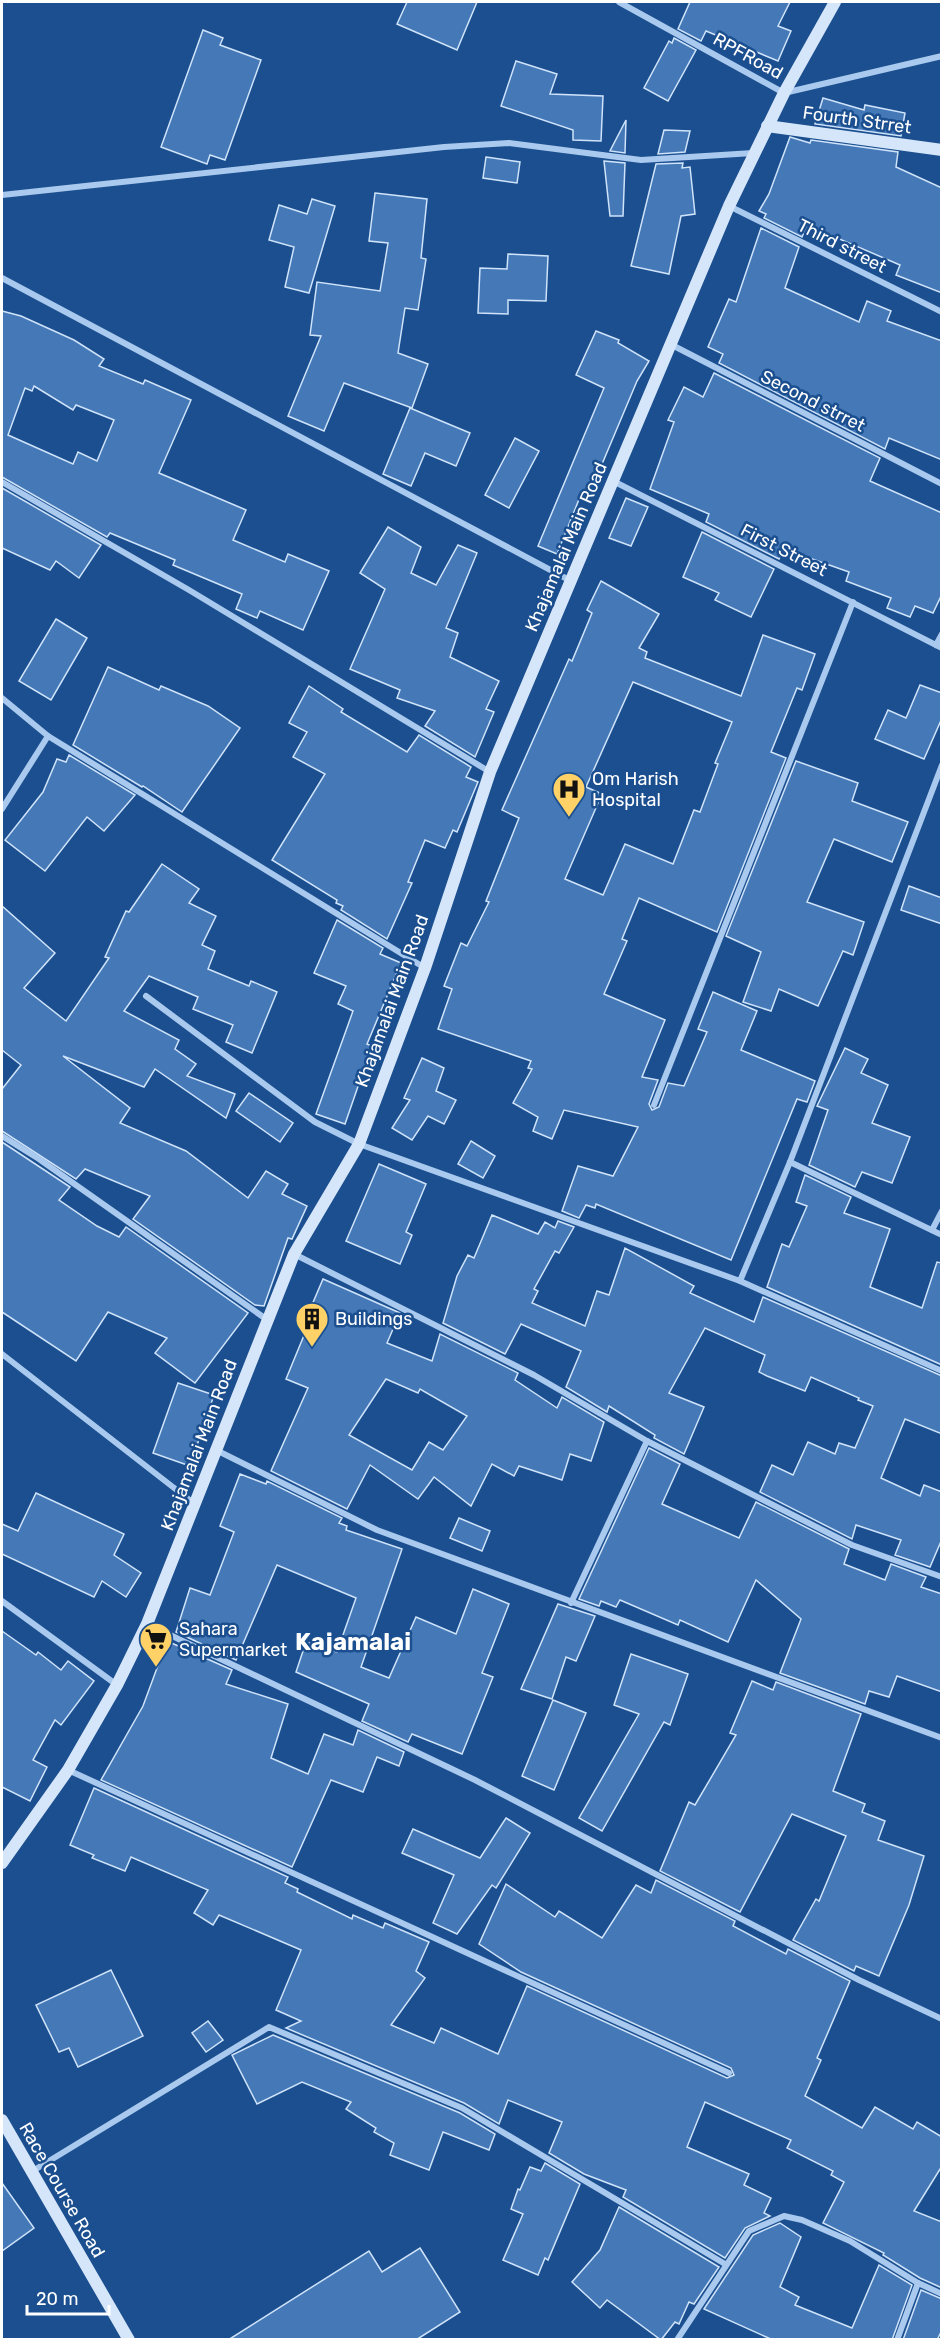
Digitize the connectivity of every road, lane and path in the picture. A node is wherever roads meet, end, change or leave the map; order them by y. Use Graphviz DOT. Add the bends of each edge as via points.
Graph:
graph roads {
  1 [pos="619,2"];
  2 [pos="835,2"];
  3 [pos="942,57"];
  4 [pos="783,93"];
  5 [pos="767,126"];
  6 [pos="942,150"];
  7 [pos="753,153"];
  8 [pos="2,195"];
  9 [pos="729,206"];
  10 [pos="2,278"];
  11 [pos="942,312"];
  12 [pos="670,344"];
  13 [pos="613,481"];
  14 [pos="2,482"];
  15 [pos="942,484"];
  16 [pos="572,581"];
  17 [pos="853,602"];
  18 [pos="942,634"];
  19 [pos="939,646"];
  20 [pos="2,698"];
  21 [pos="48,736"];
  22 [pos="942,765"];
  23 [pos="490,771"];
  24 [pos="2,810"];
  25 [pos="425,968"];
  26 [pos="146,996"];
  27 [pos="654,1105"];
  28 [pos="2,1136"];
  29 [pos="359,1144"];
  30 [pos="790,1162"];
  31 [pos="942,1211"];
  32 [pos="932,1230"];
  33 [pos="942,1235"];
  34 [pos="294,1254"];
  35 [pos="740,1281"];
  36 [pos="266,1319"];
  37 [pos="2,1354"];
  38 [pos="942,1371"];
  39 [pos="648,1442"];
  40 [pos="215,1450"];
  41 [pos="196,1505"];
  42 [pos="942,1577"];
  43 [pos="2,1601"];
  44 [pos="571,1603"];
  45 [pos="147,1624"];
  46 [pos="117,1685"];
  47 [pos="942,1738"];
  48 [pos="68,1770"];
  49 [pos="2,1863"];
  50 [pos="942,2019"];
  51 [pos="729,2073"];
  52 [pos="2,2121"];
  53 [pos="30,2172"];
  54 [pos="725,2264"];
  55 [pos="918,2283"];
  56 [pos="942,2294"];
  57 [pos="129,2340"];
  58 [pos="677,2340"];
  59 [pos="897,2340"];
  1 -- 4 [label="street, RPFRoad"];
  2 -- 4 [label="main road, Khajamalai Main Road"];
  3 -- 4 [label="street, RPFRoad"];
  4 -- 5 [label="main road, Khajamalai Main Road"];
  5 -- 6 [label="main road, Fourth Strret"];
  5 -- 7 [label="main road, Khajamalai Main Road"];
  7 -- 8 [label="street" via="641,160 509,143"];
  7 -- 9 [label="main road, Khajamalai Main Road"];
  9 -- 11 [label="street, Third street"];
  9 -- 12 [label="main road, Khajamalai Main Road"];
  10 -- 16 [label="street"];
  12 -- 13 [label="main road, Khajamalai Main Road"];
  12 -- 15 [label="street, Second strret"];
  13 -- 16 [label="main road, Khajamalai Main Road"];
  13 -- 17 [label="street, First Street"];
  14 -- 23 [label="street"];
  16 -- 23 [label="main road, Khajamalai Main Road"];
  17 -- 19 [label="street, First Street"];
  17 -- 27 [label="street"];
  18 -- 19 [label="street"];
  20 -- 21 [label="street"];
  21 -- 24 [label="street"];
  21 -- 25 [label="street"];
  22 -- 30 [label="street"];
  23 -- 25 [label="main road, Khajamalai Main Road"];
  25 -- 29 [label="main road, Khajamalai Main Road"];
  26 -- 29 [label="street" via="315,1122"];
  28 -- 36 [label="street"];
  29 -- 34 [label="main road, Khajamalai Main Road"];
  29 -- 35 [label="street"];
  30 -- 32 [label="street"];
  30 -- 35 [label="street"];
  31 -- 32 [label="street"];
  32 -- 33 [label="street"];
  34 -- 36 [label="main road, Khajamalai Main Road"];
  34 -- 39 [label="street" via="534,1375"];
  35 -- 38 [label="street"];
  36 -- 40 [label="main road, Khajamalai Main Road"];
  37 -- 41 [label="street"];
  39 -- 42 [label="street" via="852,1545"];
  39 -- 44 [label="street"];
  40 -- 41 [label="main road, Khajamalai Main Road"];
  40 -- 44 [label="street" via="377,1530"];
  41 -- 45 [label="main road, Khajamalai Main Road"];
  43 -- 46 [label="street"];
  44 -- 47 [label="street"];
  45 -- 46 [label="main road, Khajamalai Main Road"];
  45 -- 50 [label="street" via="475,1780 859,1980"];
  46 -- 48 [label="main road, Khajamalai Main Road"];
  48 -- 49 [label="main road, Khajamalai Main Road"];
  48 -- 51 [label="street"];
  52 -- 53 [label="main road, Race Course Road"];
  53 -- 54 [label="street" via="269,2027 462,2108"];
  53 -- 57 [label="main road, Race Course Road"];
  54 -- 55 [label="street" via="749,2231 784,2216 849,2241"];
  54 -- 58 [label="street"];
  55 -- 56 [label="street"];
  55 -- 59 [label="street"];
}
